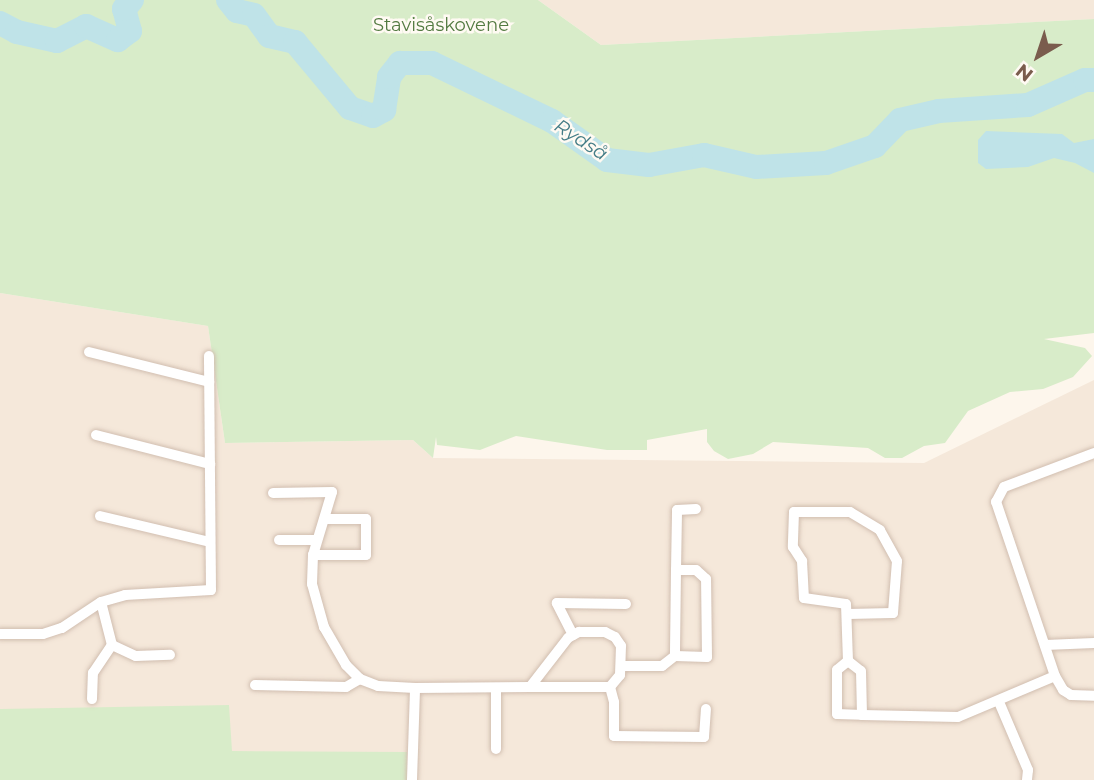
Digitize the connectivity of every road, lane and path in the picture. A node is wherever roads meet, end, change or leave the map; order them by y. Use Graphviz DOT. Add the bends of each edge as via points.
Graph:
graph roads {
  1 [pos="89,352"];
  2 [pos="209,356"];
  3 [pos="209,382"];
  4 [pos="96,435"];
  5 [pos="1094,453"];
  6 [pos="210,464"];
  7 [pos="273,493"];
  8 [pos="696,509"];
  9 [pos="100,516"];
  10 [pos="326,519"];
  11 [pos="279,540"];
  12 [pos="317,540"];
  13 [pos="210,542"];
  14 [pos="313,555"];
  15 [pos="676,570"];
  16 [pos="101,602"];
  17 [pos="626,604"];
  18 [pos="848,614"];
  19 [pos="0,635"];
  20 [pos="573,635"];
  21 [pos="1094,643"];
  22 [pos="113,645"];
  23 [pos="1045,645"];
  24 [pos="170,655"];
  25 [pos="675,656"];
  26 [pos="848,661"];
  27 [pos="622,666"];
  28 [pos="1055,676"];
  29 [pos="360,679"];
  30 [pos="256,685"];
  31 [pos="530,687"];
  32 [pos="610,687"];
  33 [pos="415,688"];
  34 [pos="496,688"];
  35 [pos="1094,696"];
  36 [pos="92,699"];
  37 [pos="999,702"];
  38 [pos="706,709"];
  39 [pos="862,715"];
  40 [pos="496,749"];
  41 [pos="412,780"];
  42 [pos="1027,780"];
  1 -- 3 [label="street"];
  2 -- 3 [label="street"];
  3 -- 6 [label="street"];
  4 -- 6 [label="street"];
  5 -- 23 [label="street" via="1004,487 996,502"];
  6 -- 13 [label="street"];
  7 -- 10 [label="street" via="332,492"];
  8 -- 15 [label="street" via="677,510"];
  9 -- 13 [label="street"];
  10 -- 12 [label="street"];
  10 -- 14 [label="street" via="366,519 366,555"];
  11 -- 12 [label="street"];
  12 -- 14 [label="street"];
  13 -- 16 [label="street" via="211,590 125,595"];
  14 -- 29 [label="street" via="313,584 324,627 346,665"];
  15 -- 25 [label="street"];
  15 -- 25 [label="street" via="696,570 706,579 706,657"];
  16 -- 19 [label="street" via="62,628 43,634"];
  16 -- 22 [label="street"];
  17 -- 20 [label="street" via="558,603"];
  18 -- 18 [label="street" via="846,604 804,598 802,561 793,547 794,512 850,512 880,530 897,561 893,613"];
  18 -- 26 [label="street"];
  20 -- 27 [label="street" via="605,632 615,637 621,646"];
  20 -- 31 [label="street"];
  21 -- 23 [label="street"];
  22 -- 24 [label="street" via="136,656"];
  22 -- 36 [label="street" via="93,673"];
  23 -- 28 [label="street"];
  25 -- 27 [label="street" via="662,666"];
  26 -- 39 [label="street" via="861,671"];
  26 -- 39 [label="street" via="837,670 837,714"];
  27 -- 32 [label="street"];
  28 -- 35 [label="street" via="1071,695"];
  28 -- 37 [label="street"];
  29 -- 30 [label="street" via="346,688"];
  29 -- 33 [label="street"];
  31 -- 32 [label="street"];
  31 -- 34 [label="street"];
  32 -- 38 [label="street" via="614,736 704,737"];
  33 -- 34 [label="street"];
  33 -- 41 [label="street"];
  34 -- 40 [label="street"];
  37 -- 39 [label="street" via="958,717"];
  37 -- 42 [label="street" via="1028,770"];
}
